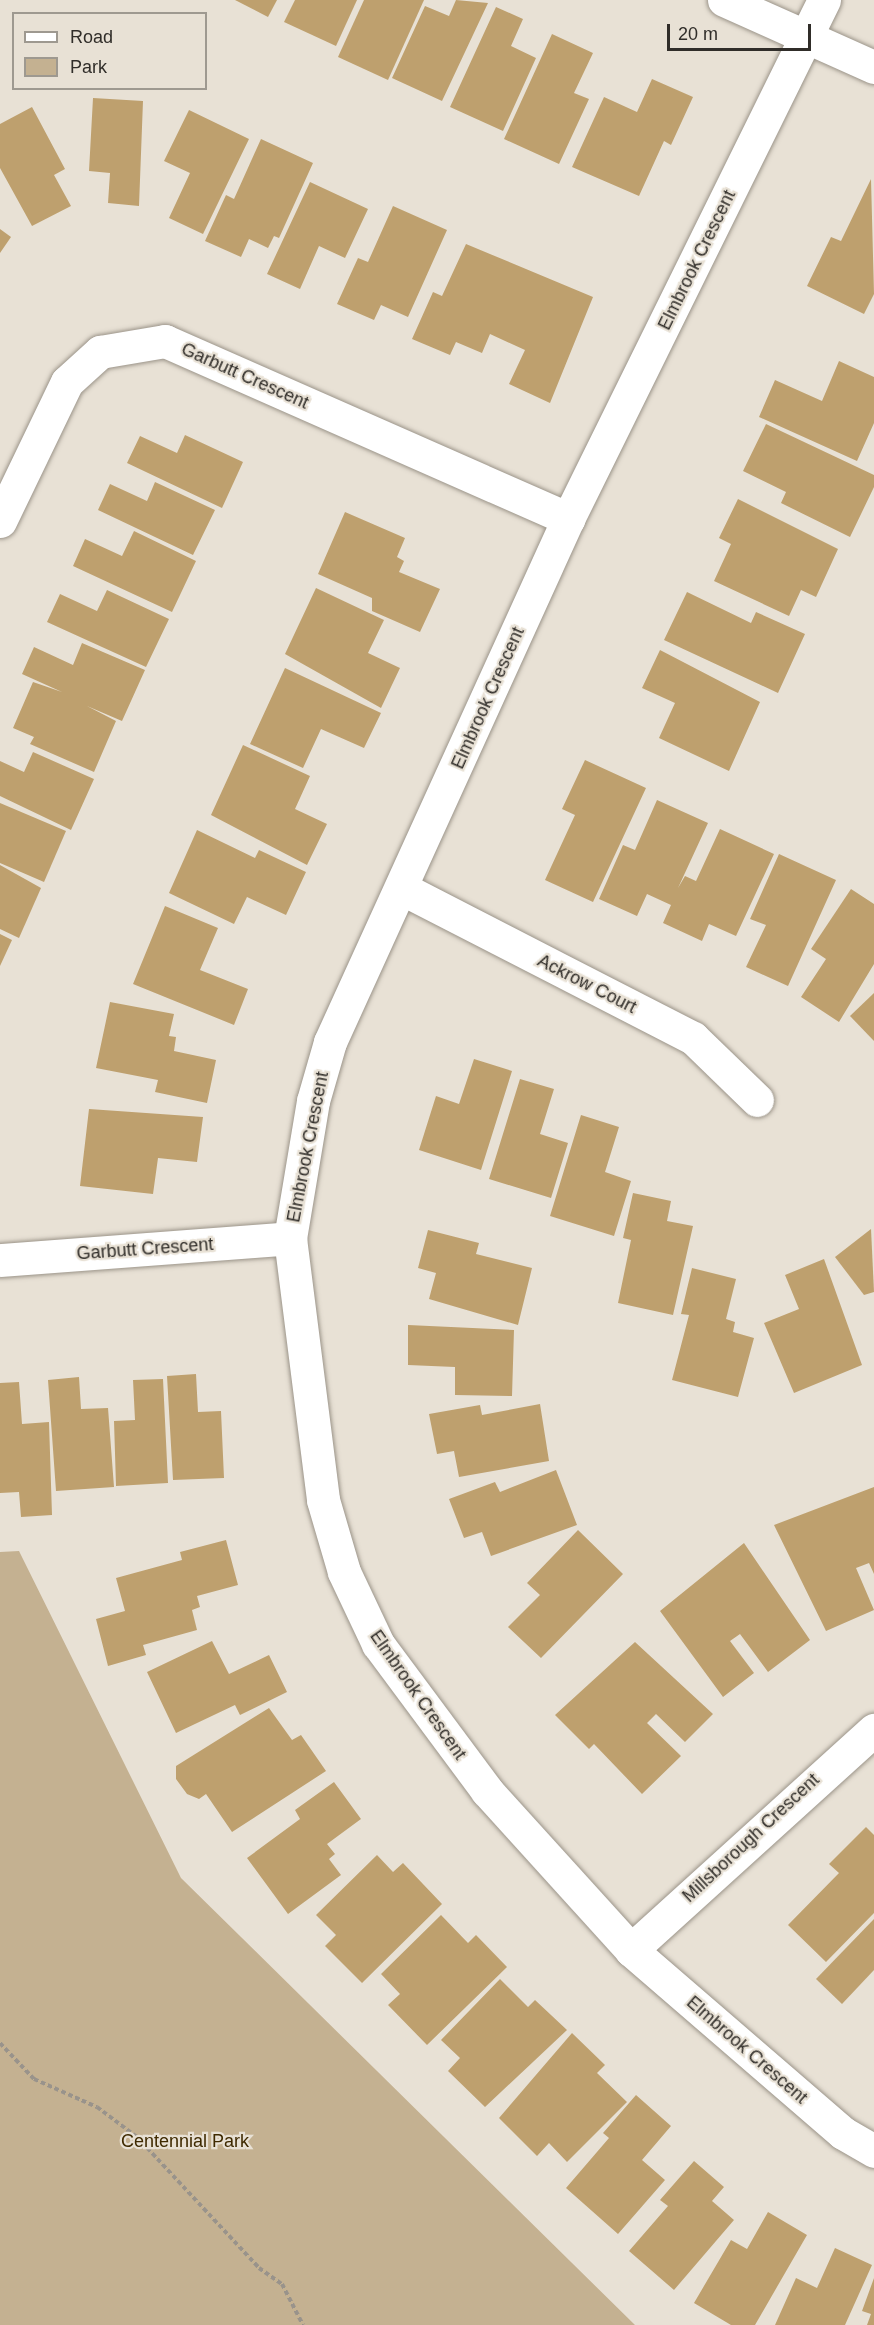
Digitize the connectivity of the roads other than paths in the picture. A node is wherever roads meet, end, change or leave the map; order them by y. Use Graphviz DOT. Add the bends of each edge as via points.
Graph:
graph roads {
  1 [pos="724,0"];
  2 [pos="824,0"];
  3 [pos="807,39"];
  4 [pos="874,67"];
  5 [pos="568,519"];
  6 [pos="0,521"];
  7 [pos="403,889"];
  8 [pos="757,1100"];
  9 [pos="290,1238"];
  10 [pos="0,1260"];
  11 [pos="874,1730"];
  12 [pos="631,1950"];
  13 [pos="874,2151"];
  1 -- 3 [label="street"];
  2 -- 3 [label="street, Elmbrook Crescent"];
  3 -- 4 [label="street"];
  3 -- 5 [label="street, Elmbrook Crescent"];
  5 -- 6 [label="street, Garbutt Crescent" via="165,341 100,352 67,382"];
  5 -- 7 [label="street, Elmbrook Crescent"];
  7 -- 8 [label="street, Ackrow Court" via="693,1038"];
  7 -- 9 [label="street, Elmbrook Crescent" via="330,1042 313,1101"];
  9 -- 10 [label="street, Garbutt Crescent"];
  9 -- 12 [label="street, Elmbrook Crescent" via="310,1421 344,1572 378,1644 434,1724 560,1876"];
  11 -- 12 [label="street, Millsborough Crescent"];
  12 -- 13 [label="street, Elmbrook Crescent" via="843,2133"];
}
